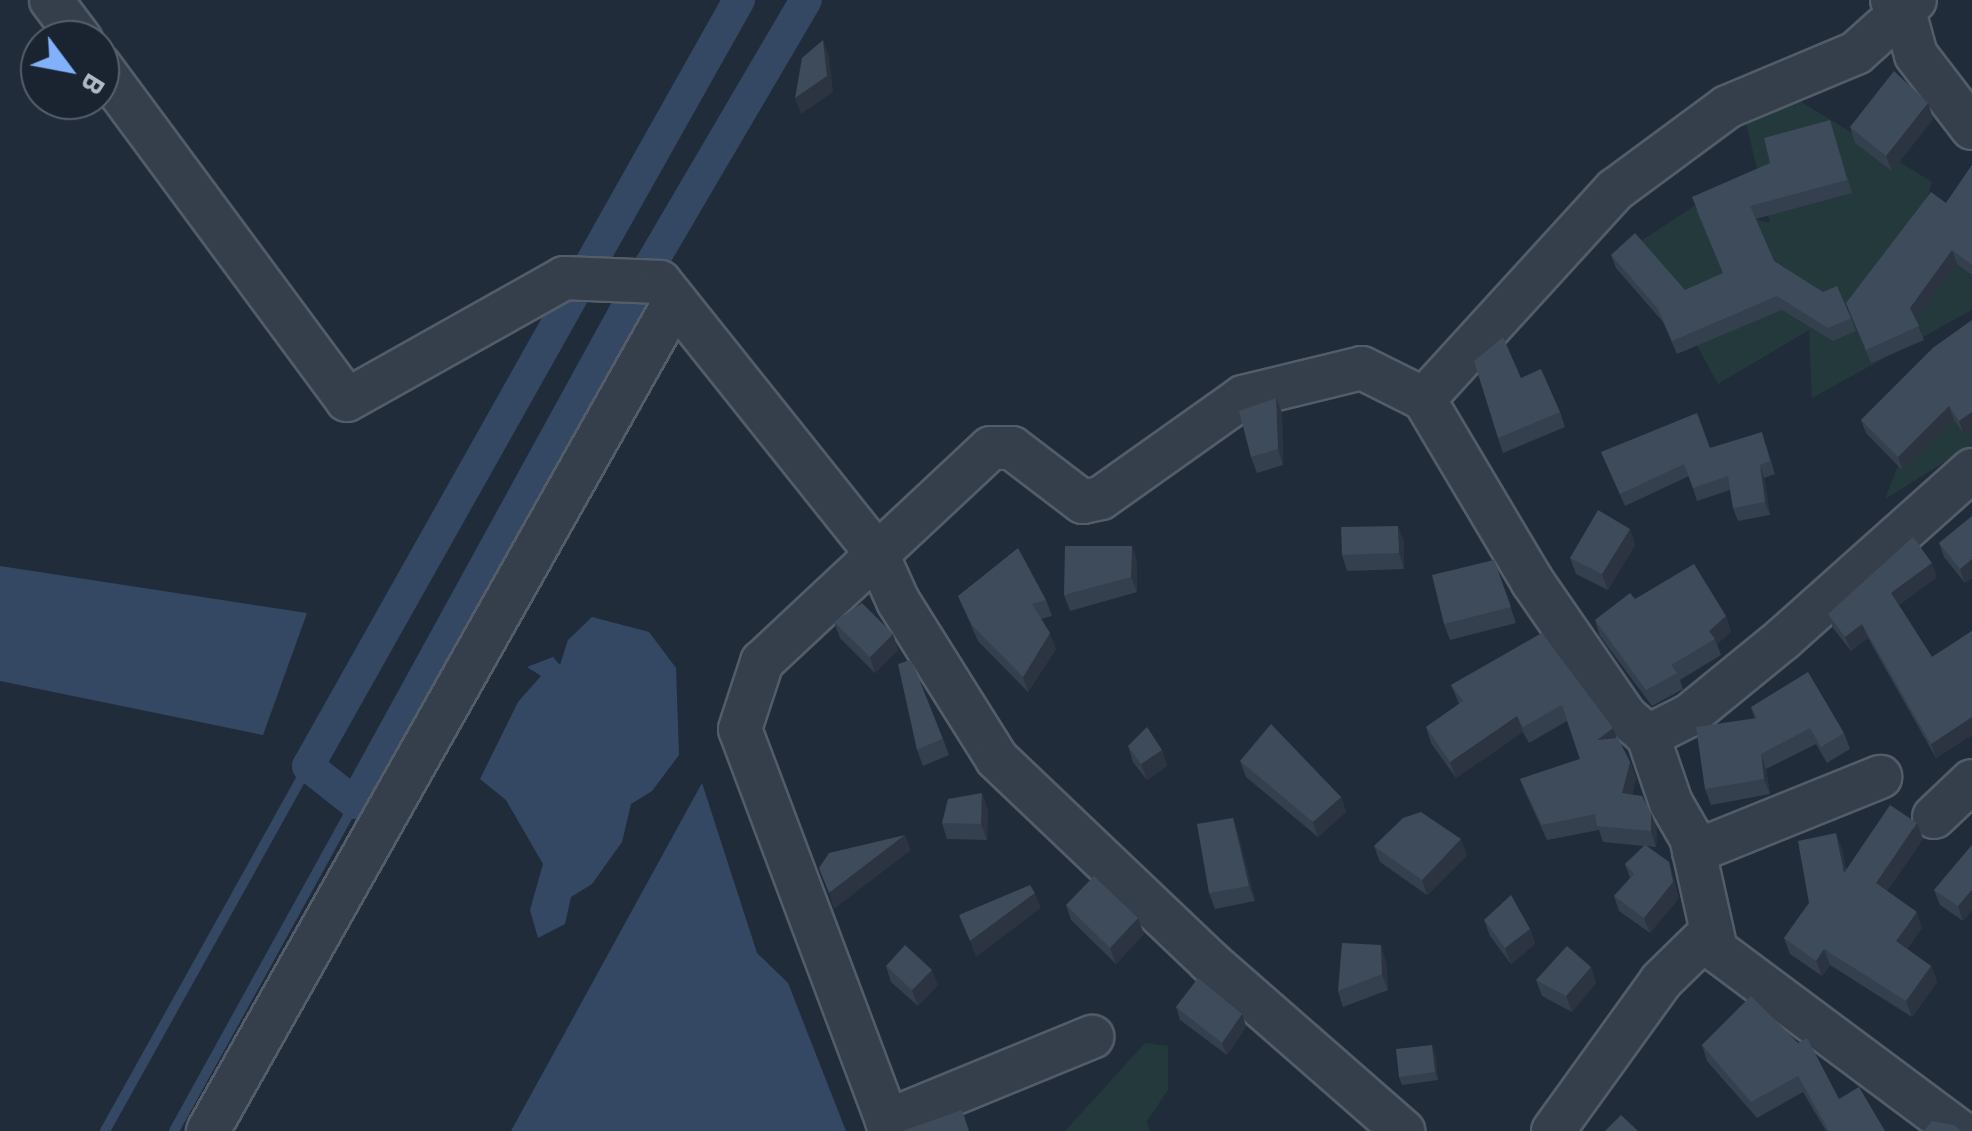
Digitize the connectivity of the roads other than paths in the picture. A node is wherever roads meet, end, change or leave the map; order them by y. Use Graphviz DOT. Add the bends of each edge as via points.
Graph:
graph roads {
  1 [pos="1904,5"];
  2 [pos="120,93"];
  3 [pos="1972,128"];
  4 [pos="668,292"];
  5 [pos="1424,398"];
  6 [pos="1972,470"];
  7 [pos="878,554"];
  8 [pos="1648,736"];
  9 [pos="1880,776"];
  10 [pos="1972,780"];
  11 [pos="1934,816"];
  12 [pos="1694,852"];
  13 [pos="1710,932"];
  14 [pos="1092,1037"];
  15 [pos="889,1126"];
  16 [pos="208,1131"];
  17 [pos="1403,1131"];
  18 [pos="1553,1131"];
  19 [pos="1958,1131"];
  1 -- 3 [label="street" via="1916,55"];
  1 -- 5 [label="street" via="1856,53 1728,107 1615,190"];
  2 -- 4 [label="street" via="347,400 530,292 574,276"];
  4 -- 7 [label="street"];
  4 -- 16 [label="street"];
  5 -- 7 [label="street" via="1362,368 1243,397 1101,498 1084,502 1012,448 991,448"];
  5 -- 8 [label="street" via="1532,581 1624,716"];
  6 -- 8 [label="street" via="1784,638 1690,715"];
  7 -- 15 [label="street" via="762,662 740,729"];
  7 -- 17 [label="street" via="898,601 1013,776"];
  8 -- 12 [label="street"];
  9 -- 12 [label="street"];
  10 -- 11 [label="street"];
  12 -- 13 [label="street"];
  13 -- 18 [label="street" via="1662,981"];
  13 -- 19 [label="street" via="1716,950"];
  14 -- 15 [label="street"];
}
